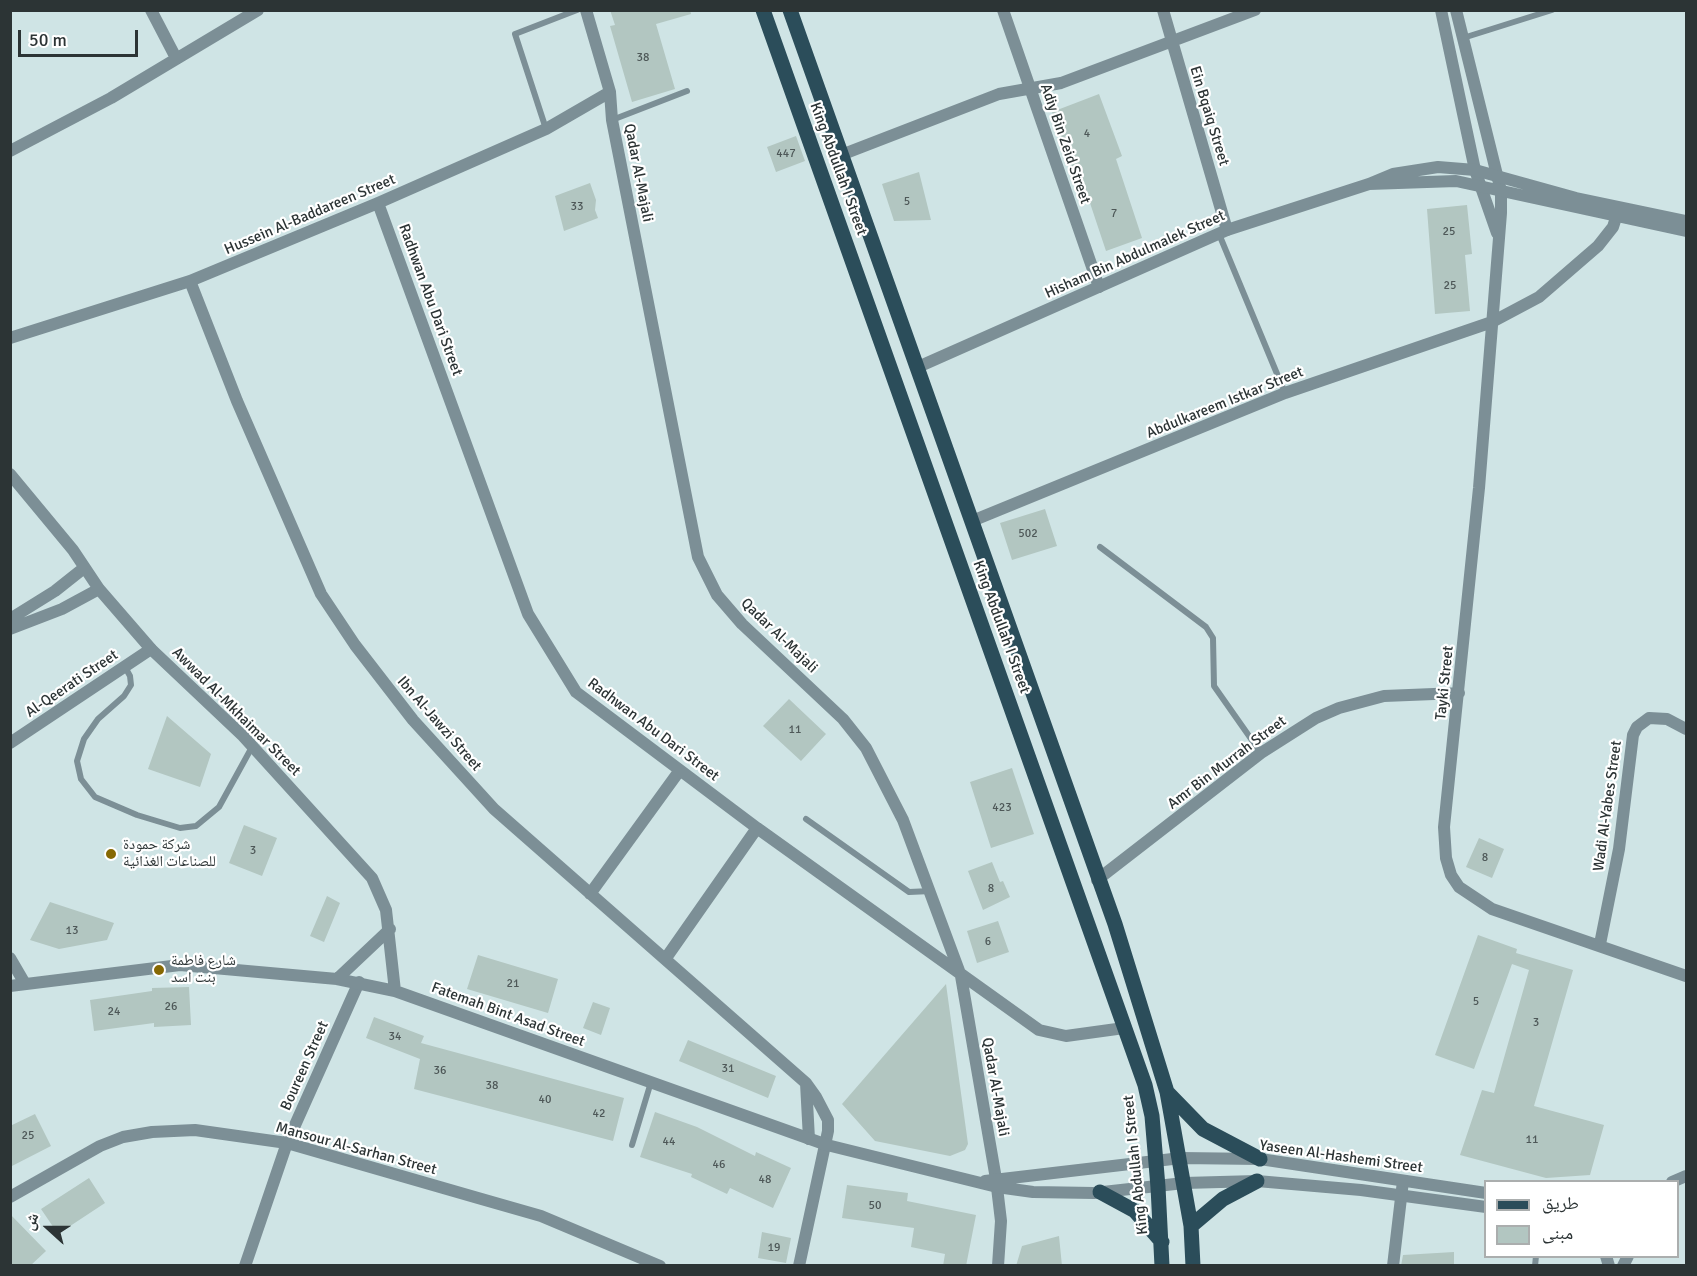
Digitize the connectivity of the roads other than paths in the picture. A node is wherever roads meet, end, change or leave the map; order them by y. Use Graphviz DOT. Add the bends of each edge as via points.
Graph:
graph roads {
  1 [pos="151,10"];
  2 [pos="258,10"];
  3 [pos="577,10"];
  4 [pos="586,10"];
  5 [pos="763,10"];
  6 [pos="790,10"];
  7 [pos="1003,10"];
  8 [pos="1163,10"];
  9 [pos="1255,10"];
  10 [pos="1441,10"];
  11 [pos="1456,10"];
  12 [pos="1552,10"];
  13 [pos="1463,38"];
  14 [pos="1171,41"];
  15 [pos="176,58"];
  16 [pos="1029,88"];
  17 [pos="687,91"];
  18 [pos="609,92"];
  19 [pos="612,120"];
  20 [pos="546,129"];
  21 [pos="10,151"];
  22 [pos="841,155"];
  23 [pos="1475,170"];
  24 [pos="1497,176"];
  25 [pos="1369,184"];
  26 [pos="1479,185"];
  27 [pos="1501,191"];
  28 [pos="378,203"];
  29 [pos="1618,213"];
  30 [pos="1686,221"];
  31 [pos="1686,231"];
  32 [pos="1223,232"];
  33 [pos="1498,234"];
  34 [pos="190,281"];
  35 [pos="1100,287"];
  36 [pos="1492,322"];
  37 [pos="10,338"];
  38 [pos="918,367"];
  39 [pos="1285,393"];
  40 [pos="10,474"];
  41 [pos="972,521"];
  42 [pos="1100,547"];
  43 [pos="84,568"];
  44 [pos="99,589"];
  45 [pos="10,619"];
  46 [pos="10,629"];
  47 [pos="151,649"];
  48 [pos="124,667"];
  49 [pos="1459,693"];
  50 [pos="1686,729"];
  51 [pos="10,743"];
  52 [pos="252,746"];
  53 [pos="1261,753"];
  54 [pos="680,770"];
  55 [pos="806,819"];
  56 [pos="757,828"];
  57 [pos="1097,880"];
  58 [pos="932,891"];
  59 [pos="590,894"];
  60 [pos="390,929"];
  61 [pos="1600,944"];
  62 [pos="10,958"];
  63 [pos="666,958"];
  64 [pos="961,976"];
  65 [pos="1686,976"];
  66 [pos="337,979"];
  67 [pos="24,982"];
  68 [pos="359,982"];
  69 [pos="10,986"];
  70 [pos="395,991"];
  71 [pos="1124,1028"];
  72 [pos="651,1082"];
  73 [pos="806,1083"];
  74 [pos="1167,1092"];
  75 [pos="809,1139"];
  76 [pos="287,1143"];
  77 [pos="827,1144"];
  78 [pos="632,1145"];
  79 [pos="1181,1158"];
  80 [pos="1260,1159"];
  81 [pos="1155,1161"];
  82 [pos="1257,1181"];
  83 [pos="1403,1181"];
  84 [pos="997,1183"];
  85 [pos="1184,1183"];
  86 [pos="1158,1187"];
  87 [pos="1100,1192"];
  88 [pos="1484,1193"];
  89 [pos="1401,1195"];
  90 [pos="10,1197"];
  91 [pos="1484,1207"];
  92 [pos="1191,1226"];
  93 [pos="1162,1243"];
  94 [pos="245,1266"];
  95 [pos="660,1266"];
  96 [pos="800,1266"];
  97 [pos="998,1266"];
  98 [pos="1162,1266"];
  99 [pos="1193,1266"];
  100 [pos="1393,1266"];
  1 -- 15 [label="street"];
  2 -- 15 [label="street"];
  3 -- 20 [label="lane" via="515,34"];
  4 -- 18 [label="street, Qadar Al-Majali"];
  5 -- 71 [label="main road, King Abdullah I Street"];
  6 -- 22 [label="main road, King Abdullah I Street"];
  7 -- 16 [label="street, Adiy Bin Zeid Street"];
  8 -- 14 [label="street, Ein Bqaiq Street"];
  9 -- 14 [label="street"];
  10 -- 23 [label="street, Tayki Street"];
  11 -- 13 [label="street, Tayki Street"];
  12 -- 13 [label="lane"];
  13 -- 24 [label="street, Tayki Street"];
  14 -- 16 [label="street" via="1061,83"];
  14 -- 32 [label="street, Ein Bqaiq Street"];
  15 -- 21 [label="street" via="111,98"];
  16 -- 22 [label="street" via="999,93"];
  16 -- 35 [label="street, Adiy Bin Zeid Street"];
  17 -- 19 [label="lane"];
  18 -- 19 [label="street, Qadar Al-Majali"];
  18 -- 20 [label="street, Hussein Al-Baddareen Street"];
  19 -- 58 [label="street, Qadar Al-Majali" via="698,558 717,595 741,624 843,719 866,748 903,820"];
  20 -- 28 [label="street, Hussein Al-Baddareen Street"];
  22 -- 38 [label="main road, King Abdullah I Street"];
  23 -- 24 [label="street, Hisham Bin Abdulmalek Street"];
  23 -- 25 [label="street, Hisham Bin Abdulmalek Street" via="1438,167 1394,174"];
  23 -- 26 [label="street, Tayki Street"];
  24 -- 27 [label="street, Tayki Street"];
  24 -- 29 [label="street, Hisham Bin Abdulmalek Street"];
  25 -- 26 [label="street, Hisham Bin Abdulmalek Street" via="1440,181"];
  25 -- 32 [label="street, Hisham Bin Abdulmalek Street"];
  26 -- 27 [label="street, Hisham Bin Abdulmalek Street"];
  26 -- 33 [label="street, Tayki Street"];
  27 -- 29 [label="street, Hisham Bin Abdulmalek Street"];
  27 -- 33 [label="street, Tayki Street"];
  28 -- 34 [label="street, Hussein Al-Baddareen Street"];
  28 -- 54 [label="street, Radhwan Abu Dari Street" via="528,614 576,692"];
  29 -- 30 [label="street, Hisham Bin Abdulmalek Street"];
  29 -- 31 [label="street, Hisham Bin Abdulmalek Street"];
  29 -- 36 [label="street, Abdulkareem Istkar Street" via="1598,246 1539,297"];
  32 -- 35 [label="street, Hisham Bin Abdulmalek Street"];
  32 -- 39 [label="lane"];
  33 -- 36 [label="street, Tayki Street"];
  34 -- 37 [label="street, Hussein Al-Baddareen Street"];
  34 -- 59 [label="street, Ibn Al-Jawzi Street" via="321,594 412,720 494,809"];
  35 -- 38 [label="street, Hisham Bin Abdulmalek Street"];
  36 -- 39 [label="street, Abdulkareem Istkar Street"];
  36 -- 49 [label="street, Tayki Street"];
  38 -- 41 [label="main road, King Abdullah I Street"];
  39 -- 41 [label="street, Abdulkareem Istkar Street"];
  40 -- 43 [label="street, Awwad Al-Mkhaimar Street"];
  41 -- 57 [label="main road, King Abdullah I Street"];
  42 -- 53 [label="lane" via="1206,627 1213,638 1214,686"];
  43 -- 44 [label="street, Awwad Al-Mkhaimar Street"];
  43 -- 45 [label="street"];
  44 -- 46 [label="street" via="62,609"];
  44 -- 47 [label="street, Awwad Al-Mkhaimar Street"];
  47 -- 48 [label="street, Al-Qeerati Street"];
  47 -- 52 [label="street, Awwad Al-Mkhaimar Street"];
  48 -- 51 [label="street, Al-Qeerati Street"];
  48 -- 52 [label="lane" via="131,684 124,696 98,719 84,739 77,760 81,779 95,797 180,828 196,826 219,807"];
  49 -- 53 [label="street, Amr Bin Murrah Street" via="1384,696 1361,701 1316,718"];
  49 -- 61 [label="street, Tayki Street" via="1444,827 1451,875 1459,886 1492,909"];
  50 -- 61 [label="street, Wadi Al-Yabes Street" via="1667,719 1649,718 1642,721 1633,735 1619,849"];
  52 -- 60 [label="street, Awwad Al-Mkhaimar Street" via="372,878"];
  53 -- 57 [label="street, Amr Bin Murrah Street"];
  54 -- 56 [label="street, Radhwan Abu Dari Street"];
  54 -- 59 [label="street"];
  55 -- 58 [label="lane" via="909,892"];
  56 -- 63 [label="street"];
  56 -- 64 [label="street, Radhwan Abu Dari Street"];
  57 -- 74 [label="main road, King Abdullah I Street" via="1115,924"];
  58 -- 64 [label="street, Qadar Al-Majali"];
  59 -- 63 [label="street, Ibn Al-Jawzi Street"];
  60 -- 66 [label="street"];
  60 -- 70 [label="street, Awwad Al-Mkhaimar Street"];
  61 -- 65 [label="street, Tayki Street"];
  62 -- 67 [label="street"];
  63 -- 73 [label="street, Ibn Al-Jawzi Street"];
  64 -- 71 [label="street, Radhwan Abu Dari Street" via="1047,1034 1066,1036"];
  64 -- 84 [label="street, Qadar Al-Majali"];
  66 -- 67 [label="street, Fatemah Bint Asad Street" via="180,965"];
  66 -- 68 [label="street, Fatemah Bint Asad Street"];
  67 -- 69 [label="street, Fatemah Bint Asad Street"];
  68 -- 70 [label="street, Fatemah Bint Asad Street"];
  68 -- 76 [label="street, Boureen Street"];
  70 -- 72 [label="street, Fatemah Bint Asad Street"];
  71 -- 81 [label="main road, King Abdullah I Street" via="1145,1085"];
  72 -- 75 [label="street, Fatemah Bint Asad Street"];
  72 -- 78 [label="lane"];
  73 -- 75 [label="street"];
  73 -- 77 [label="street, Ibn Al-Jawzi Street" via="828,1120"];
  74 -- 79 [label="main road, King Abdullah I Street"];
  74 -- 80 [label="main road" via="1203,1129"];
  75 -- 77 [label="street, Fatemah Bint Asad Street"];
  76 -- 90 [label="street, Mansour Al-Sarhan Street" via="195,1130 142,1133 100,1146"];
  76 -- 94 [label="street, Boureen Street"];
  76 -- 95 [label="street, Mansour Al-Sarhan Street" via="541,1216"];
  77 -- 84 [label="street, Fatemah Bint Asad Street"];
  77 -- 96 [label="street" via="814,1187"];
  79 -- 80 [label="street, Yaseen Al-Hashemi Street"];
  79 -- 81 [label="street, Yaseen Al-Hashemi Street"];
  79 -- 85 [label="main road, King Abdullah I Street"];
  80 -- 83 [label="street, Yaseen Al-Hashemi Street"];
  81 -- 84 [label="street, Fatemah Bint Asad Street"];
  81 -- 86 [label="main road, King Abdullah I Street"];
  82 -- 85 [label="street, Yaseen Al-Hashemi Street"];
  82 -- 89 [label="street, Yaseen Al-Hashemi Street"];
  82 -- 92 [label="main road" via="1223,1198"];
  83 -- 88 [label="street, Yaseen Al-Hashemi Street"];
  83 -- 89 [label="street"];
  84 -- 87 [label="street, Fatemah Bint Asad Street" via="1033,1192"];
  84 -- 97 [label="street, Qadar Al-Majali" via="1002,1246"];
  85 -- 86 [label="street, Yaseen Al-Hashemi Street"];
  85 -- 92 [label="main road, King Abdullah I Street"];
  86 -- 87 [label="street, Fatemah Bint Asad Street"];
  86 -- 93 [label="main road, King Abdullah I Street"];
  87 -- 93 [label="main road" via="1136,1211"];
  89 -- 91 [label="street, Yaseen Al-Hashemi Street"];
  89 -- 100 [label="street"];
  92 -- 99 [label="main road, King Abdullah I Street"];
  93 -- 98 [label="main road, King Abdullah I Street"];
}
